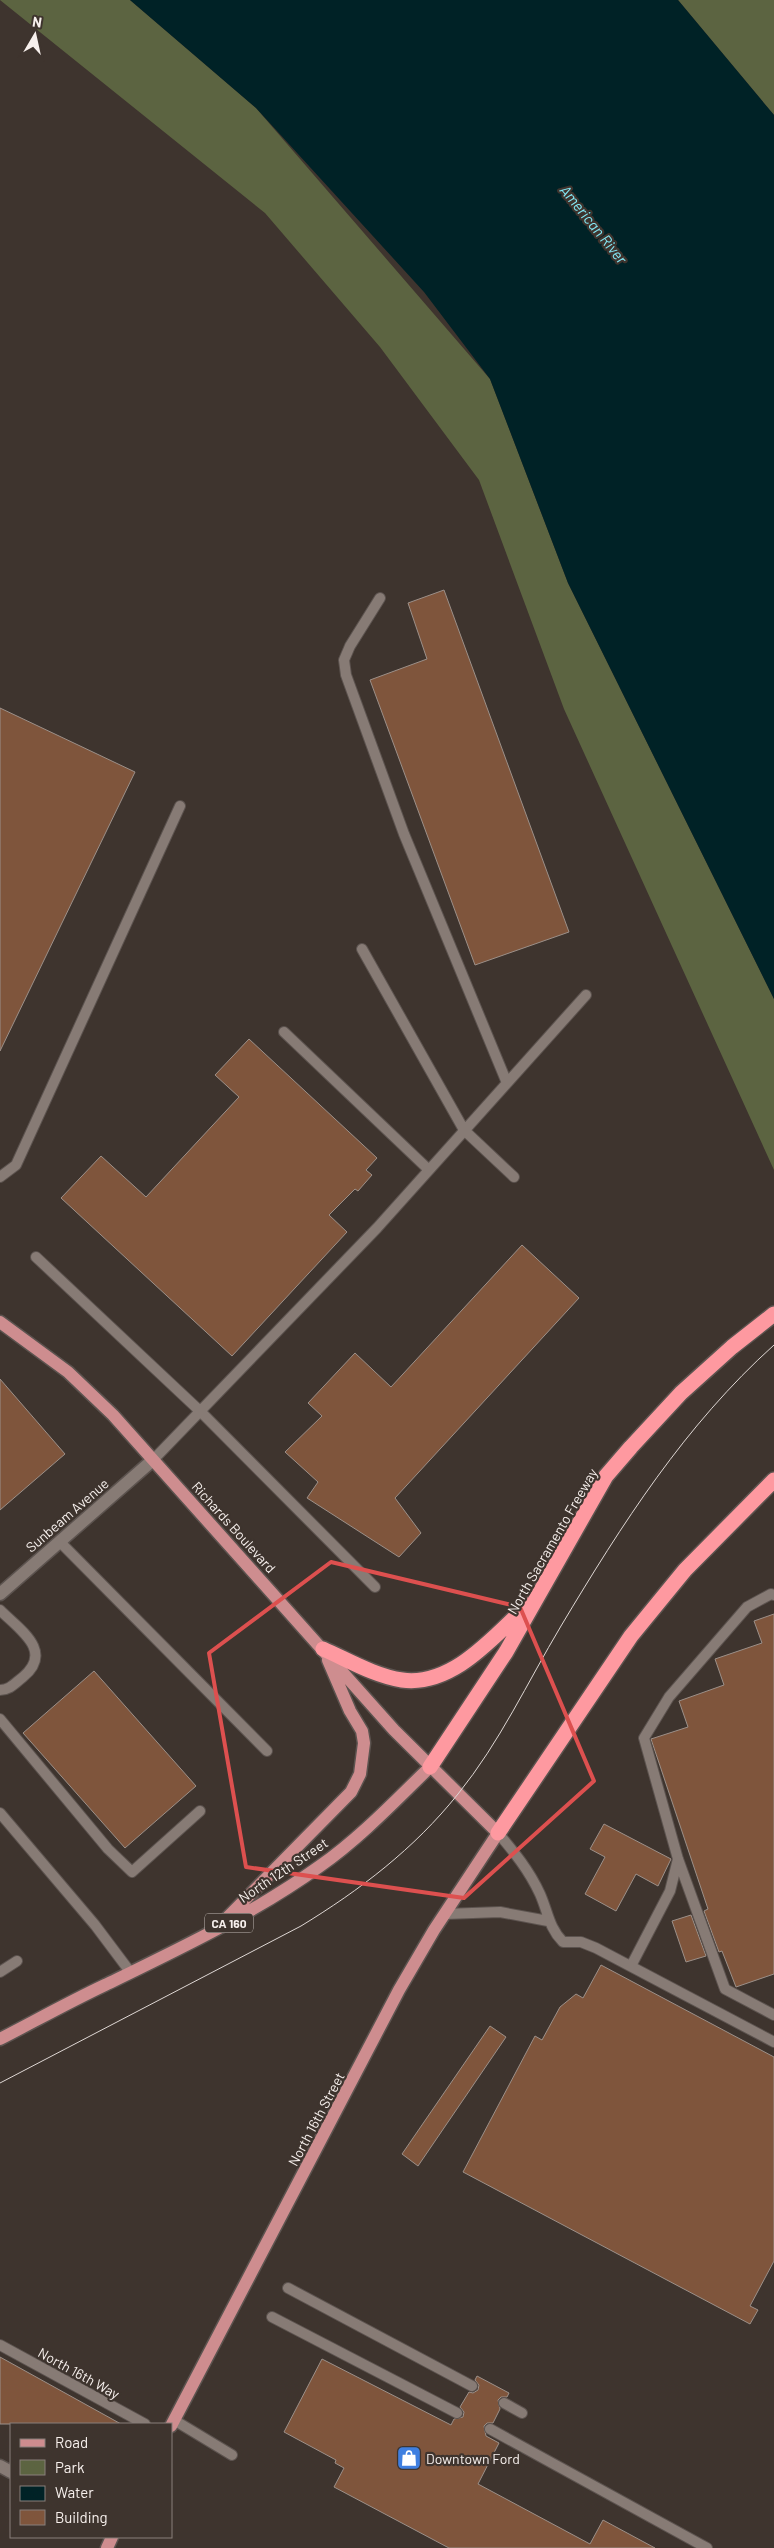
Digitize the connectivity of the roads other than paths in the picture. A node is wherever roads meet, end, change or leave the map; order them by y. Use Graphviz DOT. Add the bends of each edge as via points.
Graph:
graph roads {
  1 [pos="380,598"];
  2 [pos="180,806"];
  3 [pos="362,949"];
  4 [pos="586,995"];
  5 [pos="284,1032"];
  6 [pos="507,1083"];
  7 [pos="464,1130"];
  8 [pos="428,1170"];
  9 [pos="0,1177"];
  10 [pos="514,1177"];
  11 [pos="36,1257"];
  12 [pos="774,1314"];
  13 [pos="0,1322"];
  14 [pos="200,1412"];
  15 [pos="154,1459"];
  16 [pos="774,1480"];
  17 [pos="60,1542"];
  18 [pos="375,1587"];
  19 [pos="0,1594"];
  20 [pos="774,1595"];
  21 [pos="537,1598"];
  22 [pos="0,1610"];
  23 [pos="323,1649"];
  24 [pos="0,1690"];
  25 [pos="0,1719"];
  26 [pos="267,1751"];
  27 [pos="430,1767"];
  28 [pos="200,1811"];
  29 [pos="0,1813"];
  30 [pos="498,1833"];
  31 [pos="678,1859"];
  32 [pos="444,1914"];
  33 [pos="548,1922"];
  34 [pos="214,1931"];
  35 [pos="17,1961"];
  36 [pos="631,1966"];
  37 [pos="0,1972"];
  38 [pos="131,1973"];
  39 [pos="774,2015"];
  40 [pos="0,2039"];
  41 [pos="774,2042"];
  42 [pos="288,2288"];
  43 [pos="272,2317"];
  44 [pos="0,2345"];
  45 [pos="472,2386"];
  46 [pos="504,2403"];
  47 [pos="457,2413"];
  48 [pos="522,2413"];
  49 [pos="143,2423"];
  50 [pos="173,2423"];
  51 [pos="490,2429"];
  52 [pos="232,2455"];
  53 [pos="707,2548"];
  1 -- 6 [label="lane" via="350,646 344,660 346,675 404,834"];
  2 -- 9 [label="lane" via="16,1165"];
  3 -- 7 [label="lane"];
  4 -- 6 [label="lane"];
  5 -- 8 [label="lane"];
  6 -- 7 [label="lane"];
  7 -- 8 [label="lane"];
  7 -- 10 [label="lane"];
  8 -- 14 [label="lane" via="377,1228"];
  11 -- 14 [label="lane"];
  12 -- 21 [label="highway, North Sacramento Freeway" via="705,1370 606,1476"];
  13 -- 15 [label="main road, Richards Boulevard" via="68,1372"];
  14 -- 15 [label="lane"];
  14 -- 18 [label="lane"];
  15 -- 17 [label="street, Sunbeam Avenue"];
  15 -- 23 [label="main road, Richards Boulevard"];
  16 -- 30 [label="highway" via="685,1570 631,1636"];
  17 -- 19 [label="street, Sunbeam Avenue"];
  17 -- 26 [label="lane"];
  20 -- 31 [label="lane" via="748,1607 669,1697 644,1738"];
  21 -- 23 [label="highway" via="464,1662 440,1675 404,1680 386,1676"];
  21 -- 27 [label="highway, North Sacramento Freeway / CA 160" via="506,1652"];
  22 -- 24 [label="lane" via="33,1643 36,1659 28,1673 8,1690"];
  23 -- 27 [label="main road, Richards Boulevard"];
  23 -- 34 [label="main road" via="362,1731 364,1753 360,1774 351,1792"];
  25 -- 28 [label="lane" via="108,1849 132,1872"];
  27 -- 30 [label="main road, Richards Boulevard"];
  27 -- 34 [label="main road, North 12th Street / CA 160" via="370,1825 322,1865"];
  29 -- 38 [label="lane" via="95,1925"];
  30 -- 32 [label="main road, North 16th Street"];
  30 -- 33 [label="lane" via="523,1862 540,1894"];
  31 -- 36 [label="lane" via="670,1891"];
  31 -- 39 [label="lane" via="724,1989"];
  32 -- 33 [label="lane" via="500,1912"];
  32 -- 50 [label="main road, North 16th Street" via="400,1990"];
  33 -- 36 [label="lane" via="563,1942 581,1942"];
  34 -- 38 [label="main road, North 12th Street / CA 160"];
  35 -- 37 [label="lane"];
  36 -- 41 [label="lane"];
  38 -- 40 [label="main road, North 12th Street / CA 160"];
  42 -- 45 [label="lane"];
  43 -- 47 [label="lane"];
  44 -- 49 [label="lane, North 16th Way"];
  46 -- 48 [label="lane"];
  50 -- 52 [label="lane"];
  51 -- 53 [label="lane"];
}
